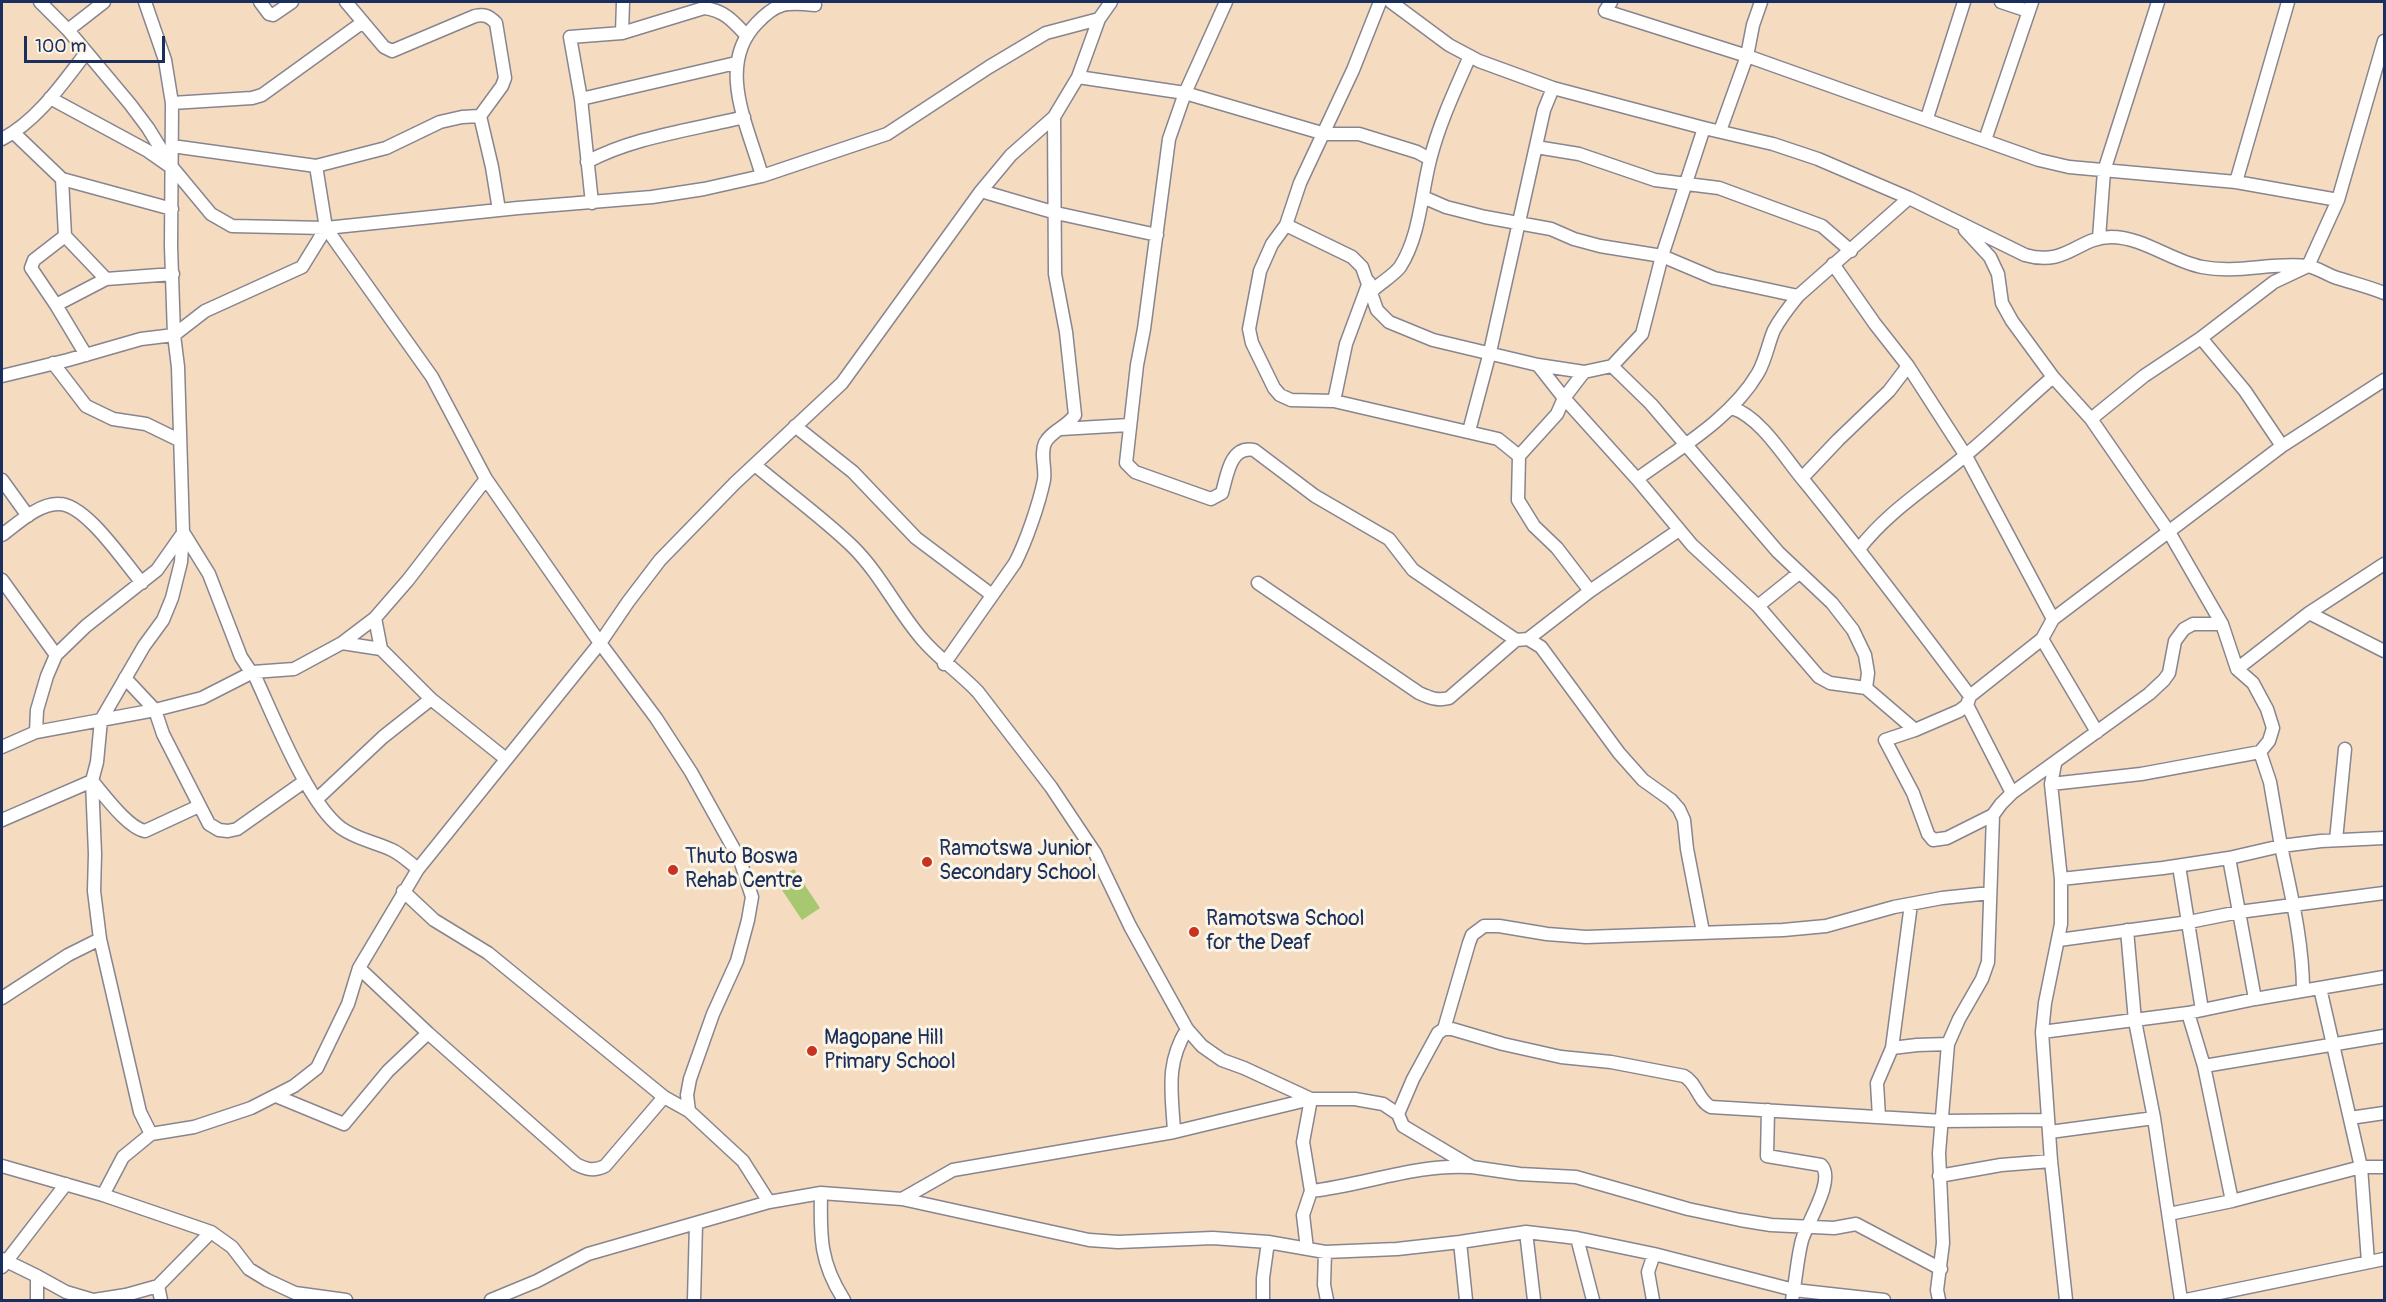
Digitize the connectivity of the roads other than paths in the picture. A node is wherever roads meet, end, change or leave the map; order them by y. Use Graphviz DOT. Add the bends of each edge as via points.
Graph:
graph roads {
  1 [pos="40,2"];
  2 [pos="104,2"];
  3 [pos="145,2"];
  4 [pos="260,2"];
  5 [pos="292,2"];
  6 [pos="346,2"];
  7 [pos="623,2"];
  8 [pos="1111,2"];
  9 [pos="1226,2"];
  10 [pos="1380,2"];
  11 [pos="1391,2"];
  12 [pos="1611,2"];
  13 [pos="1761,2"];
  14 [pos="1964,2"];
  15 [pos="2001,2"];
  16 [pos="2158,2"];
  17 [pos="2288,2"];
  18 [pos="706,5"];
  19 [pos="814,5"];
  20 [pos="2030,6"];
  21 [pos="1099,19"];
  22 [pos="363,22"];
  23 [pos="68,30"];
  24 [pos="622,33"];
  25 [pos="746,35"];
  26 [pos="2385,41"];
  27 [pos="86,53"];
  28 [pos="1470,56"];
  29 [pos="1747,56"];
  30 [pos="736,63"];
  31 [pos="1078,77"];
  32 [pos="1553,88"];
  33 [pos="1185,93"];
  34 [pos="50,98"];
  35 [pos="581,99"];
  36 [pos="172,103"];
  37 [pos="480,116"];
  38 [pos="744,117"];
  39 [pos="1054,117"];
  40 [pos="1927,118"];
  41 [pos="1704,128"];
  42 [pos="1720,131"];
  43 [pos="14,133"];
  44 [pos="1325,134"];
  45 [pos="2,139"];
  46 [pos="1985,140"];
  47 [pos="172,146"];
  48 [pos="1536,147"];
  49 [pos="1430,159"];
  50 [pos="587,162"];
  51 [pos="316,166"];
  52 [pos="172,167"];
  53 [pos="2104,171"];
  54 [pos="762,176"];
  55 [pos="62,179"];
  56 [pos="2236,182"];
  57 [pos="1685,185"];
  58 [pos="981,191"];
  59 [pos="1423,197"];
  60 [pos="1909,198"];
  61 [pos="2338,200"];
  62 [pos="592,203"];
  63 [pos="172,209"];
  64 [pos="499,210"];
  65 [pos="1056,213"];
  66 [pos="1956,220"];
  67 [pos="1519,222"];
  68 [pos="1286,225"];
  69 [pos="326,228"];
  70 [pos="1157,235"];
  71 [pos="65,236"];
  72 [pos="2099,238"];
  73 [pos="1851,250"];
  74 [pos="1662,256"];
  75 [pos="1833,264"];
  76 [pos="2308,266"];
  77 [pos="172,274"];
  78 [pos="106,279"];
  79 [pos="1370,286"];
  80 [pos="2385,293"];
  81 [pos="1798,296"];
  82 [pos="56,305"];
  83 [pos="174,335"];
  84 [pos="2201,338"];
  85 [pos="1490,352"];
  86 [pos="86,355"];
  87 [pos="53,363"];
  88 [pos="1538,365"];
  89 [pos="1612,366"];
  90 [pos="1908,366"];
  91 [pos="1584,372"];
  92 [pos="2,376"];
  93 [pos="2053,377"];
  94 [pos="2385,380"];
  95 [pos="1564,398"];
  96 [pos="1334,400"];
  97 [pos="1732,408"];
  98 [pos="2091,419"];
  99 [pos="1129,425"];
  100 [pos="795,426"];
  101 [pos="1061,429"];
  102 [pos="1468,431"];
  103 [pos="179,440"];
  104 [pos="1685,443"];
  105 [pos="2282,446"];
  106 [pos="1519,456"];
  107 [pos="1966,456"];
  108 [pos="755,465"];
  109 [pos="1802,478"];
  110 [pos="486,479"];
  111 [pos="1637,479"];
  112 [pos="2,480"];
  113 [pos="28,516"];
  114 [pos="1678,530"];
  115 [pos="183,532"];
  116 [pos="2169,532"];
  117 [pos="2,535"];
  118 [pos="1859,549"];
  119 [pos="2385,564"];
  120 [pos="1799,573"];
  121 [pos="2,580"];
  122 [pos="142,583"];
  123 [pos="1258,583"];
  124 [pos="1590,591"];
  125 [pos="992,595"];
  126 [pos="1758,606"];
  127 [pos="2309,613"];
  128 [pos="375,618"];
  129 [pos="2053,619"];
  130 [pos="2222,624"];
  131 [pos="1522,639"];
  132 [pos="2042,639"];
  133 [pos="342,643"];
  134 [pos="600,643"];
  135 [pos="381,649"];
  136 [pos="2385,651"];
  137 [pos="56,655"];
  138 [pos="944,664"];
  139 [pos="2237,669"];
  140 [pos="254,672"];
  141 [pos="125,678"];
  142 [pos="1866,688"];
  143 [pos="431,699"];
  144 [pos="1968,701"];
  145 [pos="155,710"];
  146 [pos="101,720"];
  147 [pos="1915,730"];
  148 [pos="36,732"];
  149 [pos="2097,732"];
  150 [pos="2,747"];
  151 [pos="2345,749"];
  152 [pos="2260,752"];
  153 [pos="506,759"];
  154 [pos="2055,764"];
  155 [pos="305,781"];
  156 [pos="92,782"];
  157 [pos="2051,784"];
  158 [pos="2012,793"];
  159 [pos="317,800"];
  160 [pos="199,806"];
  161 [pos="4,815"];
  162 [pos="1993,815"];
  163 [pos="2385,838"];
  164 [pos="2336,840"];
  165 [pos="2281,846"];
  166 [pos="2229,858"];
  167 [pos="2178,866"];
  168 [pos="418,869"];
  169 [pos="2061,879"];
  170 [pos="403,891"];
  171 [pos="1990,893"];
  172 [pos="2385,893"];
  173 [pos="1911,903"];
  174 [pos="2293,904"];
  175 [pos="2239,912"];
  176 [pos="2189,922"];
  177 [pos="2127,930"];
  178 [pos="1703,932"];
  179 [pos="100,939"];
  180 [pos="2058,940"];
  181 [pos="359,968"];
  182 [pos="2385,977"];
  183 [pos="2320,988"];
  184 [pos="2303,991"];
  185 [pos="2,998"];
  186 [pos="2255,999"];
  187 [pos="2202,1010"];
  188 [pos="2188,1013"];
  189 [pos="2135,1021"];
  190 [pos="1187,1029"];
  191 [pos="1444,1029"];
  192 [pos="2042,1032"];
  193 [pos="428,1033"];
  194 [pos="2385,1036"];
  195 [pos="1948,1044"];
  196 [pos="2334,1044"];
  197 [pos="1892,1048"];
  198 [pos="2204,1066"];
  199 [pos="276,1096"];
  200 [pos="664,1097"];
  201 [pos="1311,1100"];
  202 [pos="1768,1110"];
  203 [pos="689,1111"];
  204 [pos="2385,1113"];
  205 [pos="1398,1114"];
  206 [pos="1879,1117"];
  207 [pos="2154,1118"];
  208 [pos="2350,1118"];
  209 [pos="1942,1121"];
  210 [pos="2049,1126"];
  211 [pos="1174,1132"];
  212 [pos="151,1134"];
  213 [pos="2051,1161"];
  214 [pos="2,1166"];
  215 [pos="1472,1167"];
  216 [pos="2361,1167"];
  217 [pos="2385,1167"];
  218 [pos="1939,1176"];
  219 [pos="66,1184"];
  220 [pos="1311,1191"];
  221 [pos="821,1194"];
  222 [pos="103,1195"];
  223 [pos="902,1199"];
  224 [pos="2232,1201"];
  225 [pos="769,1202"];
  226 [pos="2169,1214"];
  227 [pos="696,1224"];
  228 [pos="1807,1227"];
  229 [pos="211,1232"];
  230 [pos="1526,1232"];
  231 [pos="1577,1238"];
  232 [pos="1268,1242"];
  233 [pos="1460,1242"];
  234 [pos="1307,1249"];
  235 [pos="1325,1251"];
  236 [pos="1654,1254"];
  237 [pos="2385,1259"];
  238 [pos="3,1262"];
  239 [pos="2368,1263"];
  240 [pos="1941,1269"];
  241 [pos="37,1276"];
  242 [pos="158,1286"];
  243 [pos="1793,1295"];
  244 [pos="1849,1299"];
  245 [pos="37,1300"];
  246 [pos="93,1300"];
  247 [pos="161,1300"];
  248 [pos="346,1300"];
  249 [pos="491,1300"];
  250 [pos="694,1300"];
  251 [pos="844,1300"];
  252 [pos="1263,1300"];
  253 [pos="1327,1300"];
  254 [pos="1466,1300"];
  255 [pos="1534,1300"];
  256 [pos="1593,1300"];
  257 [pos="1653,1300"];
  258 [pos="1884,1300"];
  259 [pos="1939,1300"];
  260 [pos="2066,1300"];
  261 [pos="2181,1300"];
  262 [pos="2186,1300"];
  1 -- 23 [label="street"];
  2 -- 23 [label="street"];
  3 -- 36 [label="street" via="169,75"];
  4 -- 5 [label="street" via="273,15"];
  6 -- 22 [label="street"];
  7 -- 24 [label="street"];
  8 -- 21 [label="street"];
  9 -- 33 [label="street"];
  10 -- 44 [label="street"];
  11 -- 28 [label="street"];
  12 -- 29 [label="street" via="1605,11"];
  13 -- 29 [label="street"];
  14 -- 40 [label="street"];
  15 -- 20 [label="street"];
  16 -- 53 [label="street"];
  17 -- 56 [label="street"];
  18 -- 24 [label="street"];
  18 -- 25 [label="street" via="728,16"];
  19 -- 25 [label="street" via="781,4"];
  20 -- 46 [label="street"];
  21 -- 31 [label="street"];
  21 -- 54 [label="street" via="1046,33 887,134"];
  22 -- 36 [label="street" via="262,95"];
  22 -- 37 [label="street" via="392,51 475,16 490,17 496,23 505,78"];
  23 -- 27 [label="street"];
  24 -- 35 [label="street" via="570,37"];
  25 -- 30 [label="street"];
  26 -- 61 [label="street"];
  27 -- 34 [label="street"];
  27 -- 52 [label="street" via="148,129"];
  28 -- 32 [label="street"];
  28 -- 49 [label="street"];
  29 -- 40 [label="street"];
  29 -- 42 [label="street"];
  30 -- 35 [label="street"];
  30 -- 38 [label="street"];
  31 -- 33 [label="street"];
  31 -- 39 [label="street"];
  32 -- 41 [label="street"];
  32 -- 48 [label="street"];
  33 -- 44 [label="street"];
  33 -- 70 [label="street" via="1169,140"];
  34 -- 43 [label="street"];
  34 -- 52 [label="street"];
  35 -- 50 [label="street"];
  36 -- 47 [label="street"];
  37 -- 51 [label="street" via="440,122 386,148"];
  37 -- 64 [label="street"];
  38 -- 50 [label="street" via="624,147"];
  38 -- 54 [label="street"];
  39 -- 58 [label="street" via="1011,155"];
  39 -- 65 [label="street"];
  40 -- 46 [label="street"];
  41 -- 42 [label="street"];
  41 -- 57 [label="street"];
  42 -- 60 [label="street" via="1818,159"];
  43 -- 45 [label="street"];
  43 -- 55 [label="street"];
  44 -- 49 [label="street" via="1359,134"];
  44 -- 68 [label="street" via="1300,183"];
  46 -- 53 [label="street" via="2039,160"];
  47 -- 51 [label="street"];
  47 -- 52 [label="street"];
  48 -- 57 [label="street" via="1579,154 1655,180"];
  48 -- 67 [label="street"];
  49 -- 59 [label="street"];
  50 -- 62 [label="street"];
  51 -- 69 [label="street"];
  52 -- 63 [label="street"];
  52 -- 69 [label="street" via="212,214 226,224"];
  53 -- 56 [label="street"];
  53 -- 72 [label="street"];
  54 -- 62 [label="street" via="704,189"];
  55 -- 63 [label="street"];
  55 -- 71 [label="street"];
  56 -- 61 [label="street"];
  57 -- 73 [label="street" via="1719,188 1814,222"];
  57 -- 74 [label="street"];
  58 -- 65 [label="street"];
  58 -- 100 [label="street" via="842,383"];
  59 -- 67 [label="street" via="1446,207"];
  59 -- 79 [label="street" via="1398,270"];
  60 -- 66 [label="street"];
  60 -- 73 [label="street"];
  61 -- 76 [label="street"];
  62 -- 64 [label="street"];
  63 -- 77 [label="street"];
  64 -- 69 [label="street"];
  65 -- 70 [label="street"];
  65 -- 101 [label="street" via="1055,274 1075,410 1072,420"];
  66 -- 72 [label="street" via="2037,258 2054,258"];
  66 -- 93 [label="street" via="1990,257 2006,312"];
  67 -- 74 [label="street" via="1600,246"];
  67 -- 85 [label="street"];
  68 -- 79 [label="street" via="1352,257 1362,267"];
  68 -- 96 [label="street" via="1260,271 1249,329 1252,343 1280,395 1292,400"];
  69 -- 83 [label="street" via="302,267 205,311"];
  69 -- 110 [label="street" via="432,377"];
  70 -- 99 [label="street"];
  71 -- 78 [label="street"];
  71 -- 82 [label="street" via="34,260 31,268"];
  72 -- 76 [label="street" via="2128,239 2202,267 2239,270"];
  73 -- 75 [label="street"];
  74 -- 81 [label="street" via="1714,278"];
  74 -- 89 [label="street" via="1642,334"];
  75 -- 81 [label="street"];
  75 -- 90 [label="street"];
  76 -- 80 [label="street"];
  76 -- 84 [label="street" via="2274,282"];
  77 -- 78 [label="street"];
  77 -- 83 [label="street"];
  78 -- 82 [label="street"];
  79 -- 85 [label="street" via="1377,310 1389,322 1433,340"];
  79 -- 96 [label="street" via="1346,344"];
  81 -- 97 [label="street" via="1773,332 1758,374"];
  82 -- 86 [label="street"];
  83 -- 86 [label="street" via="141,339"];
  83 -- 103 [label="street"];
  84 -- 98 [label="street" via="2144,376"];
  84 -- 105 [label="street"];
  85 -- 88 [label="street"];
  85 -- 102 [label="street"];
  86 -- 87 [label="street"];
  87 -- 92 [label="street"];
  87 -- 103 [label="street" via="86,406 113,419 146,424"];
  88 -- 91 [label="street"];
  88 -- 95 [label="street"];
  89 -- 91 [label="street"];
  89 -- 104 [label="street"];
  90 -- 107 [label="street"];
  90 -- 109 [label="street" via="1889,391"];
  91 -- 95 [label="street"];
  93 -- 98 [label="street"];
  93 -- 107 [label="street"];
  94 -- 105 [label="street"];
  95 -- 106 [label="street" via="1557,414"];
  95 -- 111 [label="street"];
  96 -- 102 [label="street"];
  97 -- 104 [label="street"];
  97 -- 109 [label="street" via="1742,411 1771,439"];
  98 -- 116 [label="street"];
  99 -- 101 [label="street"];
  99 -- 131 [label="street" via="1124,458 1135,472 1211,499 1222,493 1233,456 1242,450 1254,450 1315,496 1389,539 1413,570"];
  100 -- 108 [label="street"];
  100 -- 125 [label="street" via="853,472 916,538"];
  101 -- 125 [label="street" via="1051,435 1044,447 1044,479 1022,550"];
  102 -- 106 [label="street" via="1498,439"];
  103 -- 115 [label="street"];
  104 -- 111 [label="street"];
  104 -- 120 [label="street"];
  105 -- 116 [label="street"];
  106 -- 124 [label="street" via="1518,500 1534,526 1557,548"];
  107 -- 118 [label="street" via="1908,499"];
  107 -- 129 [label="street"];
  108 -- 134 [label="street" via="660,560"];
  108 -- 138 [label="street" via="854,548"];
  109 -- 118 [label="street"];
  110 -- 128 [label="street"];
  110 -- 134 [label="street"];
  111 -- 114 [label="street"];
  112 -- 113 [label="street"];
  113 -- 117 [label="street"];
  113 -- 122 [label="street" via="57,504 73,506 86,516"];
  114 -- 124 [label="street"];
  114 -- 126 [label="street"];
  115 -- 122 [label="street" via="157,570"];
  115 -- 140 [label="street" via="209,573 241,657"];
  115 -- 141 [label="street" via="172,598 163,620"];
  116 -- 129 [label="street"];
  116 -- 130 [label="street"];
  118 -- 144 [label="street"];
  119 -- 127 [label="street"];
  120 -- 126 [label="street"];
  120 -- 142 [label="street" via="1832,603 1853,630 1865,655"];
  121 -- 137 [label="street"];
  122 -- 137 [label="street"];
  123 -- 131 [label="street" via="1431,699 1449,698"];
  124 -- 131 [label="street"];
  125 -- 138 [label="street"];
  126 -- 142 [label="street" via="1819,677 1830,683"];
  127 -- 136 [label="street"];
  127 -- 139 [label="street"];
  128 -- 133 [label="street"];
  128 -- 135 [label="street"];
  129 -- 132 [label="street"];
  130 -- 139 [label="street"];
  130 -- 149 [label="street" via="2193,624 2184,629 2175,641 2164,680"];
  131 -- 178 [label="street" via="1541,647 1619,753 1643,780 1679,809"];
  132 -- 144 [label="street"];
  132 -- 149 [label="street"];
  133 -- 135 [label="street"];
  133 -- 140 [label="street" via="294,669"];
  134 -- 153 [label="street"];
  134 -- 203 [label="street" via="656,718 690,772 740,860 752,897 737,961 690,1079"];
  135 -- 143 [label="street"];
  137 -- 148 [label="street" via="37,710"];
  138 -- 190 [label="street" via="978,692 1051,787 1095,853"];
  139 -- 152 [label="street" via="2253,683 2273,728"];
  140 -- 145 [label="street" via="202,698"];
  140 -- 155 [label="street"];
  141 -- 145 [label="street"];
  141 -- 146 [label="street"];
  142 -- 147 [label="street"];
  143 -- 153 [label="street"];
  143 -- 159 [label="street" via="383,737"];
  144 -- 147 [label="street" via="1959,711"];
  144 -- 158 [label="street"];
  145 -- 146 [label="street"];
  145 -- 160 [label="street"];
  146 -- 148 [label="street"];
  146 -- 156 [label="street"];
  147 -- 162 [label="street" via="1885,740 1933,840 1947,838"];
  148 -- 150 [label="street"];
  149 -- 154 [label="street"];
  151 -- 164 [label="street"];
  152 -- 157 [label="street" via="2140,774"];
  152 -- 165 [label="street" via="2270,782"];
  153 -- 168 [label="street"];
  154 -- 157 [label="street"];
  154 -- 158 [label="street"];
  155 -- 159 [label="street"];
  155 -- 160 [label="street" via="237,829 219,830 209,824"];
  156 -- 160 [label="street" via="139,830 145,831"];
  156 -- 161 [label="street"];
  156 -- 179 [label="street" via="94,891"];
  157 -- 169 [label="street"];
  158 -- 162 [label="street"];
  159 -- 168 [label="street" via="343,830 393,850"];
  162 -- 171 [label="street"];
  163 -- 164 [label="street"];
  164 -- 165 [label="street"];
  165 -- 166 [label="street"];
  165 -- 174 [label="street"];
  166 -- 167 [label="street"];
  166 -- 175 [label="street"];
  167 -- 169 [label="street"];
  167 -- 176 [label="street"];
  168 -- 170 [label="street"];
  169 -- 180 [label="street"];
  170 -- 181 [label="street"];
  170 -- 200 [label="street" via="434,920 488,953"];
  171 -- 173 [label="street"];
  171 -- 195 [label="street" via="1988,962"];
  172 -- 174 [label="street"];
  173 -- 178 [label="street" via="1826,926"];
  173 -- 197 [label="street"];
  174 -- 175 [label="street"];
  174 -- 184 [label="street"];
  175 -- 176 [label="street"];
  175 -- 186 [label="street"];
  176 -- 177 [label="street"];
  176 -- 187 [label="street"];
  177 -- 180 [label="street"];
  177 -- 189 [label="street"];
  178 -- 191 [label="street" via="1586,937 1484,926 1477,929 1469,943"];
  179 -- 185 [label="street"];
  179 -- 212 [label="street" via="140,1112"];
  180 -- 192 [label="street"];
  181 -- 193 [label="street"];
  181 -- 199 [label="street" via="348,1004 317,1068"];
  182 -- 183 [label="street"];
  183 -- 184 [label="street"];
  183 -- 196 [label="street"];
  184 -- 186 [label="street"];
  186 -- 187 [label="street"];
  187 -- 188 [label="street"];
  188 -- 189 [label="street"];
  188 -- 198 [label="street"];
  189 -- 192 [label="street"];
  189 -- 207 [label="street"];
  190 -- 201 [label="street" via="1202,1046 1222,1059"];
  190 -- 211 [label="street" via="1177,1045 1170,1071"];
  191 -- 202 [label="street" via="1561,1057 1684,1076 1710,1107"];
  191 -- 205 [label="street" via="1418,1070"];
  192 -- 210 [label="street"];
  193 -- 199 [label="street" via="388,1071 344,1124"];
  193 -- 200 [label="street" via="585,1168 605,1166"];
  194 -- 196 [label="street"];
  195 -- 197 [label="street"];
  195 -- 209 [label="street"];
  196 -- 198 [label="street"];
  196 -- 208 [label="street"];
  197 -- 206 [label="street" via="1877,1083"];
  198 -- 224 [label="street"];
  199 -- 212 [label="street" via="194,1127"];
  200 -- 203 [label="street"];
  201 -- 205 [label="street" via="1355,1099 1383,1104"];
  201 -- 211 [label="street"];
  201 -- 220 [label="street" via="1303,1142"];
  202 -- 206 [label="street"];
  202 -- 228 [label="street" via="1767,1156 1824,1168 1820,1201"];
  203 -- 225 [label="street" via="743,1161"];
  204 -- 208 [label="street"];
  205 -- 215 [label="street" via="1403,1126"];
  206 -- 209 [label="street"];
  207 -- 210 [label="street"];
  207 -- 226 [label="street"];
  208 -- 216 [label="street"];
  209 -- 210 [label="street"];
  209 -- 218 [label="street"];
  210 -- 213 [label="street"];
  211 -- 223 [label="street" via="953,1170"];
  212 -- 222 [label="street" via="123,1157"];
  213 -- 218 [label="street"];
  213 -- 260 [label="street"];
  214 -- 219 [label="street"];
  215 -- 220 [label="street" via="1412,1171 1352,1186"];
  215 -- 228 [label="street" via="1576,1177 1688,1209 1771,1225"];
  216 -- 217 [label="street"];
  216 -- 224 [label="street"];
  216 -- 239 [label="street"];
  218 -- 240 [label="street"];
  219 -- 222 [label="street"];
  219 -- 238 [label="street"];
  220 -- 234 [label="street" via="1303,1215"];
  221 -- 223 [label="street"];
  221 -- 225 [label="street"];
  221 -- 251 [label="street" via="820,1238 824,1258"];
  222 -- 229 [label="street"];
  223 -- 232 [label="street" via="1089,1240 1213,1238"];
  224 -- 226 [label="street"];
  225 -- 227 [label="street"];
  226 -- 261 [label="street"];
  227 -- 249 [label="street" via="588,1254"];
  227 -- 250 [label="street"];
  228 -- 240 [label="street" via="1856,1224"];
  228 -- 243 [label="street"];
  229 -- 242 [label="street"];
  229 -- 248 [label="street" via="232,1247 249,1269 267,1280 295,1293"];
  230 -- 231 [label="street"];
  230 -- 233 [label="street"];
  230 -- 255 [label="street"];
  231 -- 236 [label="street"];
  231 -- 256 [label="street"];
  232 -- 234 [label="street"];
  232 -- 252 [label="street"];
  233 -- 235 [label="street"];
  233 -- 254 [label="street"];
  234 -- 235 [label="street"];
  235 -- 253 [label="street"];
  236 -- 243 [label="street"];
  236 -- 257 [label="street" via="1648,1272"];
  237 -- 239 [label="street"];
  238 -- 241 [label="street"];
  239 -- 262 [label="street"];
  240 -- 259 [label="street"];
  241 -- 245 [label="street"];
  241 -- 246 [label="street" via="66,1292"];
  242 -- 246 [label="street"];
  242 -- 247 [label="street"];
  243 -- 244 [label="street"];
  244 -- 258 [label="street"];
}
